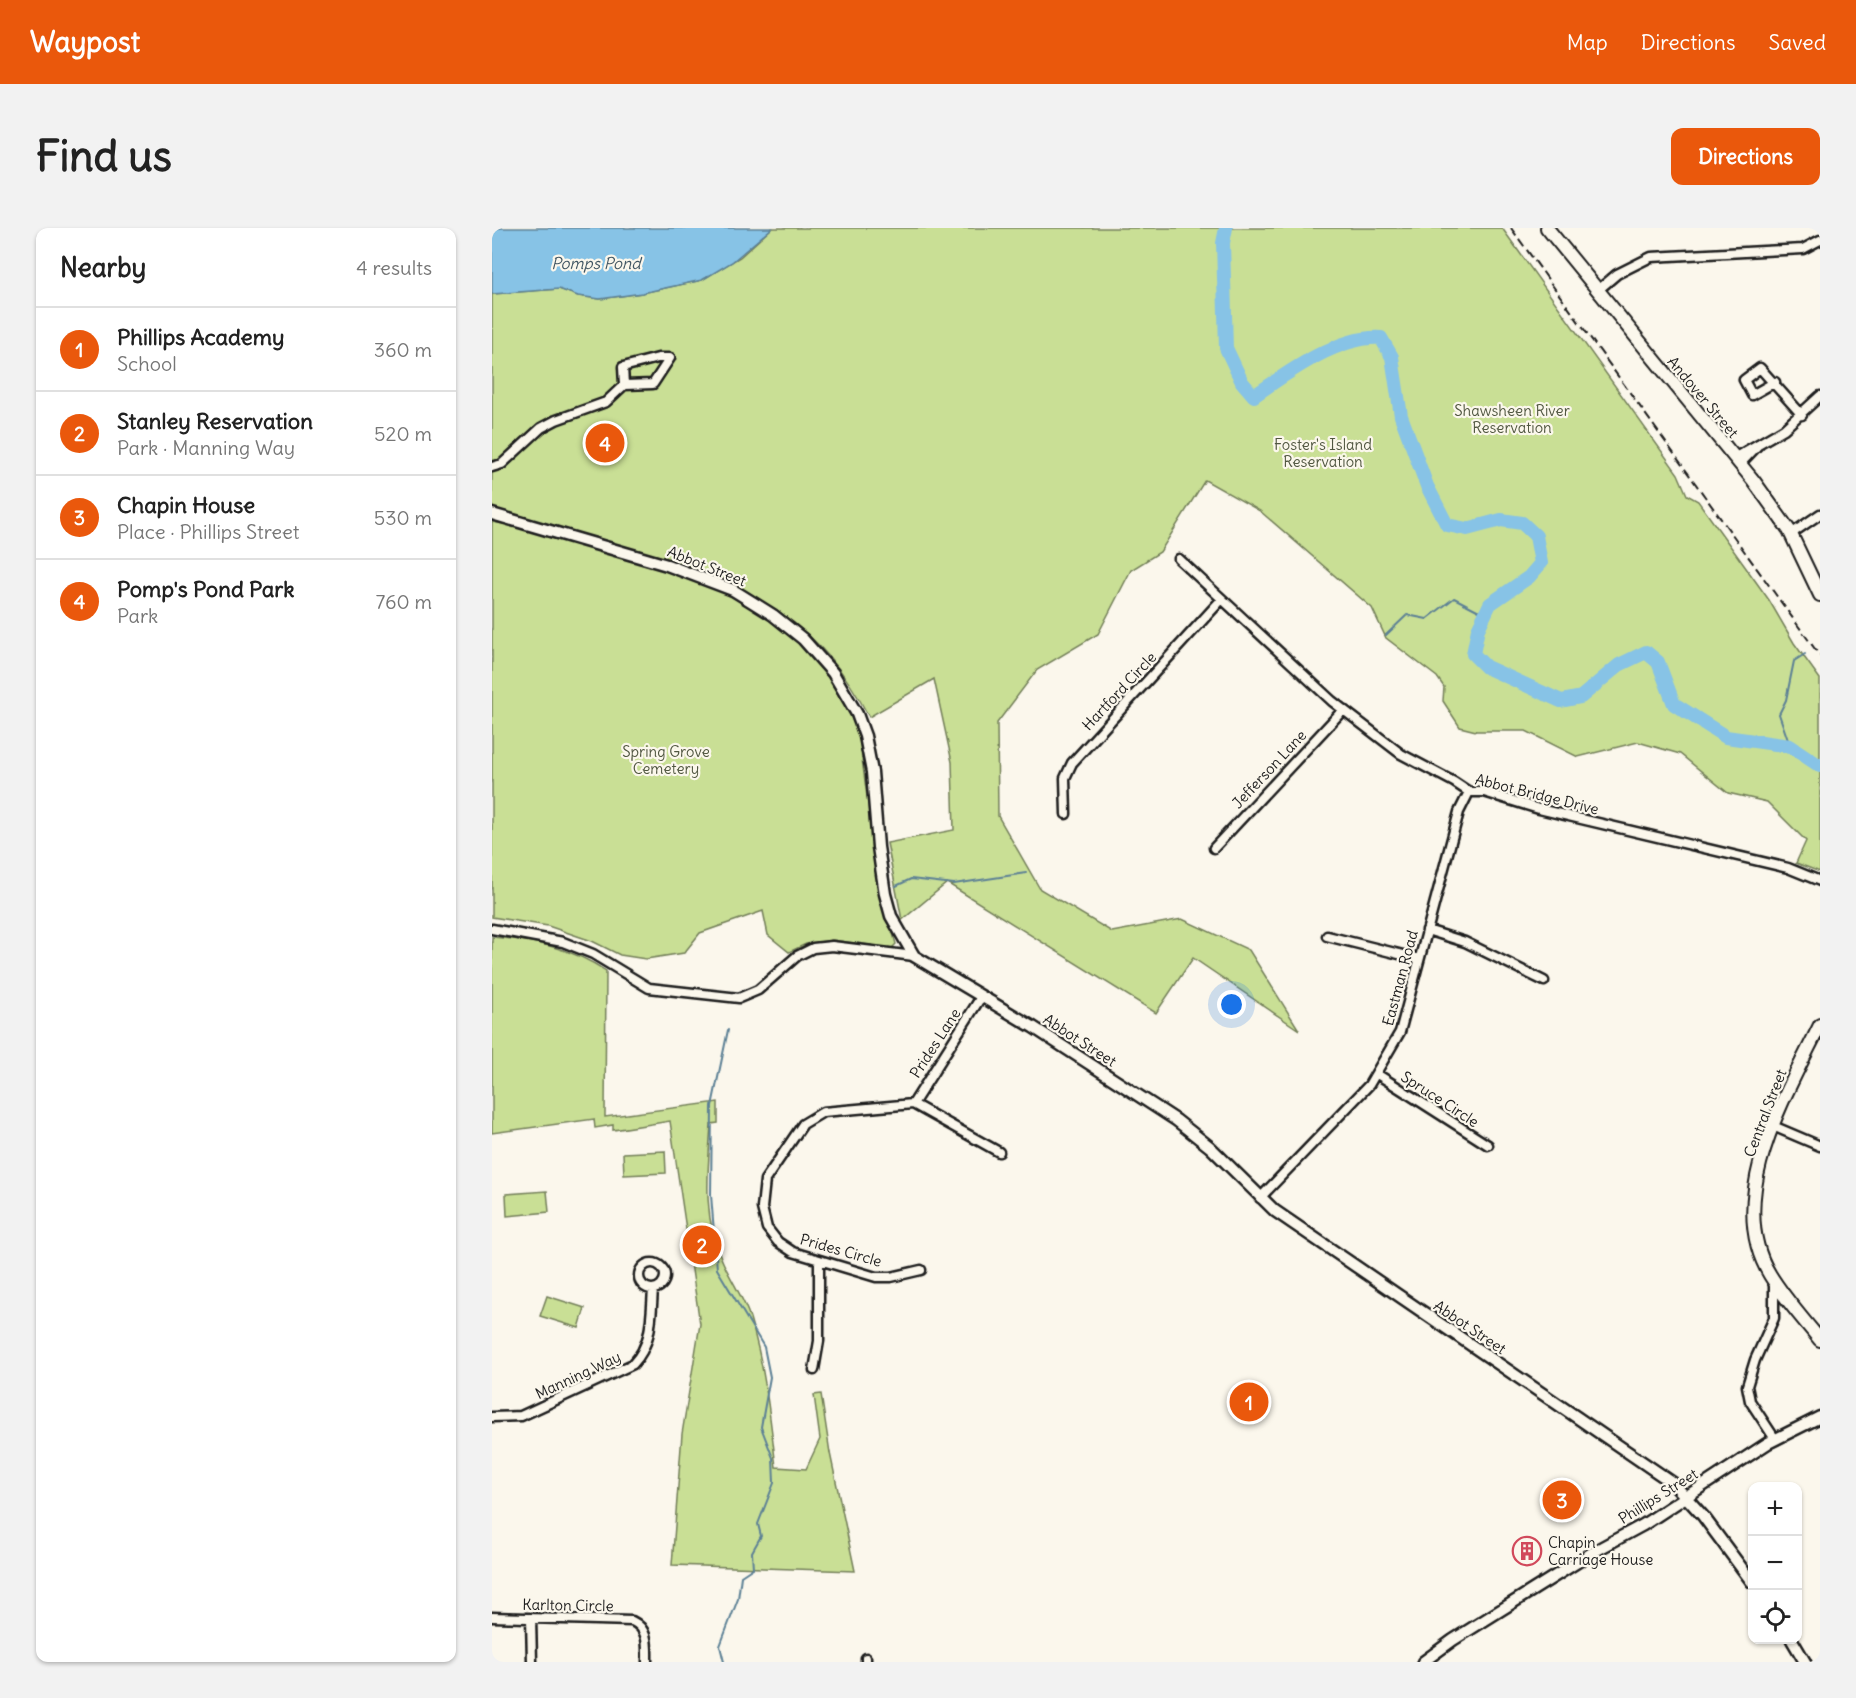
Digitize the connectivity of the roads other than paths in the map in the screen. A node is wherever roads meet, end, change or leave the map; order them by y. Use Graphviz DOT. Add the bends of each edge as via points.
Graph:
graph roads {
  1 [pos="1547,228"];
  2 [pos="1820,240"];
  3 [pos="1597,291"];
  4 [pos="1775,382"];
  5 [pos="624,385"];
  6 [pos="1820,396"];
  7 [pos="1802,415"];
  8 [pos="1737,461"];
  9 [pos="492,467"];
  10 [pos="492,514"];
  11 [pos="1820,514"];
  12 [pos="1791,534"];
  13 [pos="1179,559"];
  14 [pos="1820,595"];
  15 [pos="1222,599"];
  16 [pos="1343,710"];
  17 [pos="1469,792"];
  18 [pos="1066,814"];
  19 [pos="1214,848"];
  20 [pos="1820,881"];
  21 [pos="492,929"];
  22 [pos="1427,930"];
  23 [pos="1328,936"];
  24 [pos="914,956"];
  25 [pos="1419,959"];
  26 [pos="1544,981"];
  27 [pos="981,997"];
  28 [pos="1820,1027"];
  29 [pos="1377,1074"];
  30 [pos="913,1104"];
  31 [pos="1773,1126"];
  32 [pos="1488,1145"];
  33 [pos="1820,1146"];
  34 [pos="999,1152"];
  35 [pos="1260,1198"];
  36 [pos="819,1260"];
  37 [pos="921,1270"];
  38 [pos="1773,1279"];
  39 [pos="653,1289"];
  40 [pos="1820,1340"];
  41 [pos="814,1370"];
  42 [pos="492,1417"];
  43 [pos="1820,1417"];
  44 [pos="1775,1439"];
  45 [pos="1686,1496"];
  46 [pos="1748,1577"];
  47 [pos="492,1617"];
  48 [pos="531,1618"];
  49 [pos="1794,1644"];
  50 [pos="532,1662"];
  51 [pos="647,1662"];
  52 [pos="1423,1662"];
  53 [pos="1805,1662"];
  1 -- 3 [label="main road, Andover Street"];
  2 -- 3 [label="street" via="1803,249 1651,257 1617,274"];
  3 -- 8 [label="main road, Andover Street"];
  4 -- 7 [label="street"];
  5 -- 5 [label="street" via="622,367 670,358 653,384"];
  5 -- 9 [label="street" via="606,402 541,428 502,464"];
  6 -- 7 [label="street"];
  7 -- 8 [label="street" via="1752,445"];
  8 -- 12 [label="main road, Andover Street"];
  10 -- 24 [label="street, Abbot Street" via="667,565 733,590 803,639 832,673 865,736 885,894 891,916"];
  11 -- 12 [label="street"];
  12 -- 14 [label="main road, Andover Street"];
  13 -- 15 [label="street, Abbot Bridge Drive"];
  15 -- 16 [label="street, Abbot Bridge Drive"];
  15 -- 18 [label="street, Hartford Circle" via="1072,763 1065,778"];
  16 -- 17 [label="street, Abbot Bridge Drive" via="1401,754"];
  16 -- 19 [label="street, Jefferson Lane"];
  17 -- 20 [label="street, Abbot Bridge Drive" via="1484,792 1539,809 1788,868"];
  17 -- 22 [label="street, Eastman Road" via="1459,812"];
  21 -- 24 [label="street" via="563,942 593,954 649,988 739,998 758,990 813,948 832,946"];
  22 -- 25 [label="street, Eastman Road"];
  22 -- 26 [label="street" via="1465,942"];
  23 -- 25 [label="street"];
  24 -- 27 [label="street, Abbot Street"];
  25 -- 29 [label="street, Eastman Road" via="1400,1032"];
  27 -- 30 [label="street, Prides Lane"];
  27 -- 35 [label="street, Abbot Street" via="1176,1120 1216,1152"];
  28 -- 31 [label="main road, Central Street"];
  29 -- 32 [label="street, Spruce Circle"];
  29 -- 35 [label="street, Eastman Road"];
  30 -- 34 [label="street"];
  30 -- 36 [label="street, Prides Circle" via="823,1112 803,1124 765,1180 762,1208 771,1234 793,1252"];
  31 -- 33 [label="street"];
  31 -- 38 [label="main road, Central Street" via="1752,1206 1754,1234"];
  35 -- 45 [label="street, Abbot Street" via="1673,1483"];
  36 -- 37 [label="street, Prides Circle" via="876,1277"];
  36 -- 41 [label="street" via="819,1341"];
  38 -- 40 [label="main road, Central Street"];
  38 -- 44 [label="street" via="1774,1318 1746,1386 1750,1401"];
  39 -- 42 [label="street, Manning Way" via="649,1336 633,1364 521,1416"];
  43 -- 44 [label="street, Phillips Street"];
  44 -- 45 [label="street, Phillips Street"];
  45 -- 46 [label="street, Abbot Street"];
  45 -- 52 [label="street, Phillips Street"];
  47 -- 48 [label="street, Karlton Circle"];
  48 -- 50 [label="street"];
  48 -- 51 [label="street, Karlton Circle" via="632,1622 645,1634"];
  49 -- 53 [label="street"];
}
